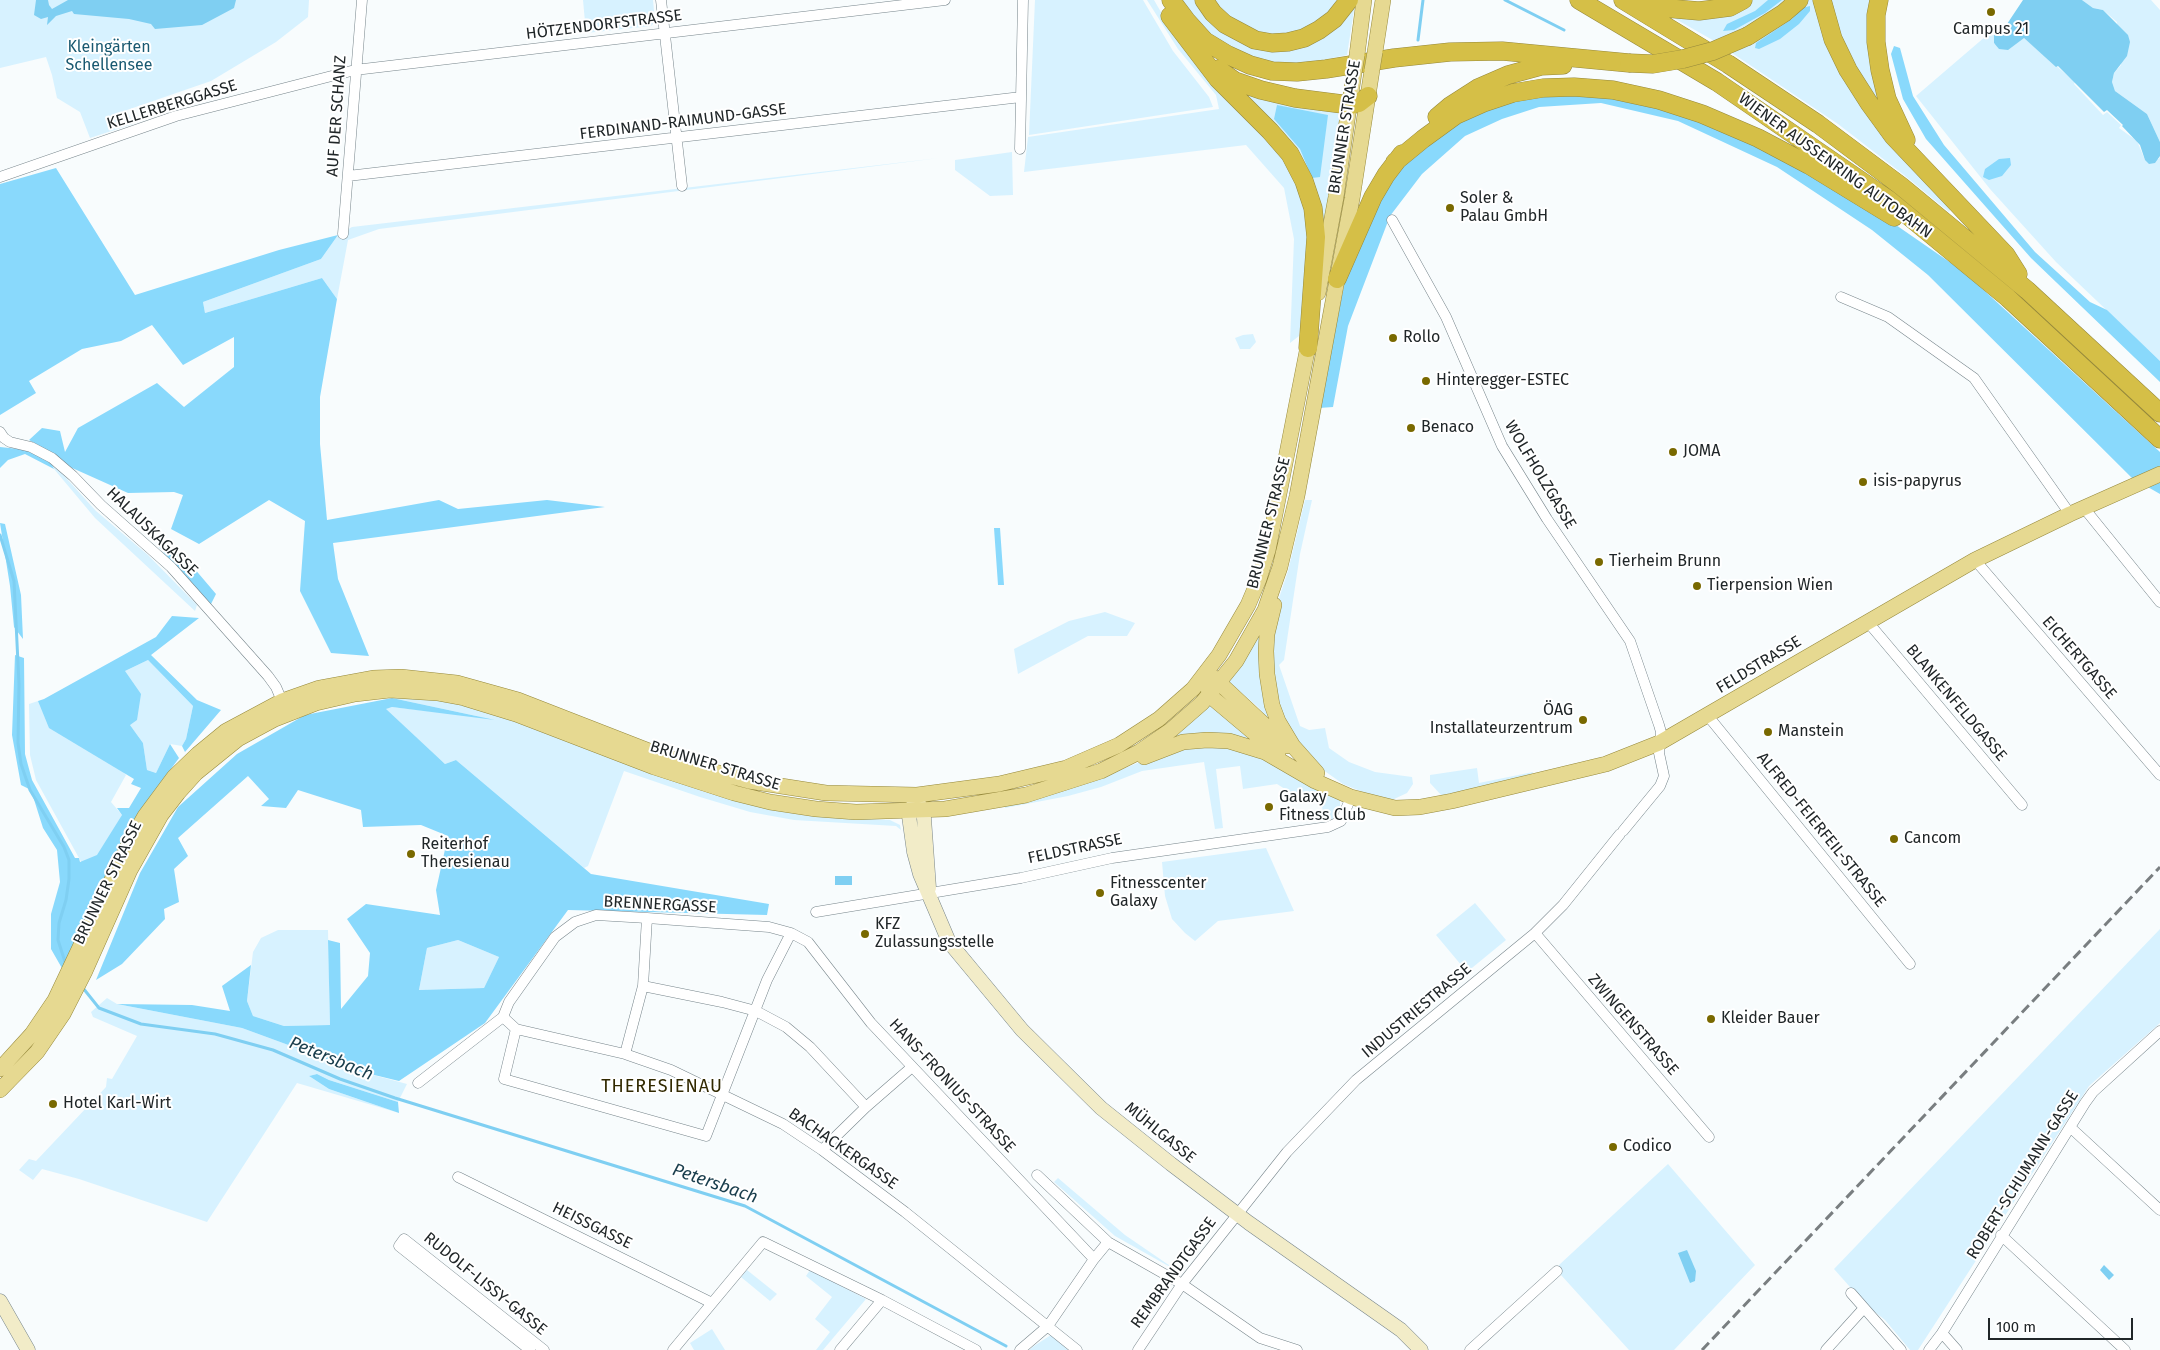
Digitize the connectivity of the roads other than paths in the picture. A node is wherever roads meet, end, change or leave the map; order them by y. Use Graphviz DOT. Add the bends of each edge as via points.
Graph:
graph roads {
  1 [pos="362,0"];
  2 [pos="661,0"];
  3 [pos="945,0"];
  4 [pos="1023,0"];
  5 [pos="1161,0"];
  6 [pos="1170,0"];
  7 [pos="1204,0"];
  8 [pos="1349,0"];
  9 [pos="1364,0"];
  10 [pos="1383,0"];
  11 [pos="1579,0"];
  12 [pos="1623,0"];
  13 [pos="1643,0"];
  14 [pos="1744,0"];
  15 [pos="1799,0"];
  16 [pos="1822,0"];
  17 [pos="1879,0"];
  18 [pos="664,33"];
  19 [pos="1196,52"];
  20 [pos="1628,63"];
  21 [pos="355,70"];
  22 [pos="1368,96"];
  23 [pos="1021,97"];
  24 [pos="1350,105"];
  25 [pos="677,137"];
  26 [pos="1020,149"];
  27 [pos="1917,160"];
  28 [pos="1395,162"];
  29 [pos="348,176"];
  30 [pos="0,177"];
  31 [pos="682,186"];
  32 [pos="1392,220"];
  33 [pos="343,234"];
  34 [pos="1947,247"];
  35 [pos="1337,279"];
  36 [pos="2028,290"];
  37 [pos="1841,297"];
  38 [pos="1308,348"];
  39 [pos="2160,413"];
  40 [pos="0,433"];
  41 [pos="2160,439"];
  42 [pos="2160,474"];
  43 [pos="1297,496"];
  44 [pos="2077,511"];
  45 [pos="1975,560"];
  46 [pos="2160,602"];
  47 [pos="1867,621"];
  48 [pos="1206,672"];
  49 [pos="1220,682"];
  50 [pos="1209,695"];
  51 [pos="282,701"];
  52 [pos="1708,716"];
  53 [pos="1659,743"];
  54 [pos="1124,760"];
  55 [pos="2160,775"];
  56 [pos="1316,777"];
  57 [pos="917,795"];
  58 [pos="1351,797"];
  59 [pos="2022,805"];
  60 [pos="916,811"];
  61 [pos="929,894"];
  62 [pos="816,912"];
  63 [pos="647,918"];
  64 [pos="1535,932"];
  65 [pos="791,933"];
  66 [pos="1910,964"];
  67 [pos="643,986"];
  68 [pos="756,1011"];
  69 [pos="503,1017"];
  70 [pos="516,1029"];
  71 [pos="2158,1038"];
  72 [pos="625,1054"];
  73 [pos="912,1067"];
  74 [pos="0,1069"];
  75 [pos="418,1083"];
  76 [pos="0,1090"];
  77 [pos="723,1094"];
  78 [pos="866,1107"];
  79 [pos="2070,1127"];
  80 [pos="1709,1137"];
  81 [pos="822,1150"];
  82 [pos="1038,1175"];
  83 [pos="458,1177"];
  84 [pos="2160,1210"];
  85 [pos="1236,1214"];
  86 [pos="2002,1235"];
  87 [pos="1108,1242"];
  88 [pos="1094,1259"];
  89 [pos="1557,1271"];
  90 [pos="1182,1284"];
  91 [pos="1851,1293"];
  92 [pos="882,1300"];
  93 [pos="0,1301"];
  94 [pos="712,1303"];
  95 [pos="1864,1308"];
  96 [pos="1048,1326"];
  97 [pos="1942,1333"];
  98 [pos="28,1350"];
  99 [pos="530,1350"];
  100 [pos="544,1350"];
  101 [pos="673,1350"];
  102 [pos="840,1350"];
  103 [pos="976,1350"];
  104 [pos="1020,1350"];
  105 [pos="1077,1350"];
  106 [pos="1138,1350"];
  107 [pos="1297,1350"];
  108 [pos="1421,1350"];
  109 [pos="1470,1350"];
  110 [pos="1826,1350"];
  111 [pos="1901,1350"];
  112 [pos="1929,1350"];
  113 [pos="1957,1350"];
  114 [pos="2125,1350"];
  1 -- 21 [label="street, AUF DER SCHANZ"];
  2 -- 18 [label="street"];
  3 -- 18 [label="street, HÖTZENDORFSTRASSE"];
  4 -- 23 [label="street"];
  5 -- 19 [label="highway"];
  6 -- 20 [label="highway" via="1206,40 1228,56 1272,71 1326,69 1450,52 1502,51"];
  7 -- 8 [label="highway" via="1225,24 1255,40 1272,43 1296,40 1319,30 1334,19"];
  9 -- 24 [label="main road, BRUNNER STRASSE, bridge"];
  10 -- 22 [label="main road, BRUNNER STRASSE, bridge"];
  11 -- 34 [label="highway, WIENER AUSSENRING AUTOBAHN" via="1717,82 1777,122 1889,200"];
  12 -- 36 [label="highway, WIENER AUSSENRING AUTOBAHN" via="1818,124 1901,186"];
  13 -- 14 [label="highway" via="1665,8 1699,11 1730,7"];
  15 -- 20 [label="highway, bridge" via="1748,36 1713,51 1653,64"];
  16 -- 27 [label="highway" via="1833,39 1848,70 1893,136"];
  17 -- 27 [label="highway" via="1876,42 1880,70 1887,99"];
  18 -- 21 [label="street, HÖTZENDORFSTRASSE"];
  18 -- 25 [label="street"];
  19 -- 24 [label="highway" via="1235,81 1261,90"];
  19 -- 38 [label="highway" via="1218,79 1270,130 1290,154 1304,181 1313,208 1316,237"];
  20 -- 28 [label="highway" via="1540,66 1508,75 1478,88 1450,106 1418,133"];
  21 -- 29 [label="street, AUF DER SCHANZ"];
  21 -- 30 [label="street, KELLERBERGGASSE" via="176,116"];
  22 -- 24 [label="highway"];
  22 -- 35 [label="main road, BRUNNER STRASSE"];
  23 -- 25 [label="street, FERDINAND-RAIMUND-GASSE"];
  23 -- 26 [label="street"];
  24 -- 38 [label="main road, BRUNNER STRASSE"];
  25 -- 29 [label="street, FERDINAND-RAIMUND-GASSE"];
  25 -- 31 [label="street"];
  27 -- 36 [label="highway" via="2006,255"];
  28 -- 34 [label="highway" via="1456,115 1513,93 1574,87 1613,90 1702,114 1758,138"];
  28 -- 35 [label="highway" via="1372,197"];
  29 -- 33 [label="street, AUF DER SCHANZ"];
  32 -- 53 [label="street, WOLFHOLZGASSE" via="1437,299 1502,446 1630,641 1661,732"];
  34 -- 41 [label="highway, WIENER AUSSENRING AUTOBAHN" via="2008,298"];
  35 -- 43 [label="main road, BRUNNER STRASSE"];
  36 -- 39 [label="highway, WIENER AUSSENRING AUTOBAHN"];
  37 -- 44 [label="street" via="1888,317 1974,378"];
  38 -- 48 [label="main road, BRUNNER STRASSE" via="1276,514 1259,579 1237,626"];
  40 -- 51 [label="street, HALAUSKAGASSE" via="10,442 31,447 52,458 171,567 268,676"];
  42 -- 44 [label="main road, FELDSTRASSE"];
  43 -- 49 [label="main road, BRUNNER STRASSE" via="1280,567 1265,610 1246,646"];
  43 -- 56 [label="main road" via="1296,526 1267,634 1267,674 1278,720"];
  44 -- 45 [label="main road, FELDSTRASSE"];
  44 -- 46 [label="street"];
  45 -- 47 [label="main road, FELDSTRASSE"];
  45 -- 55 [label="street, EICHERTGASSE"];
  47 -- 52 [label="main road, FELDSTRASSE"];
  47 -- 59 [label="street, BLANKENFELDGASSE"];
  48 -- 49 [label="main road"];
  48 -- 50 [label="main road"];
  48 -- 57 [label="main road, BRUNNER STRASSE" via="1160,719 1095,757 1028,778"];
  49 -- 50 [label="main road, BRUNNER STRASSE"];
  49 -- 56 [label="main road"];
  50 -- 54 [label="main road, BRUNNER STRASSE" via="1171,730"];
  50 -- 56 [label="main road" via="1280,755"];
  51 -- 57 [label="main road, BRUNNER STRASSE" via="319,688 373,678 457,683 518,700 649,752 749,781 826,793"];
  51 -- 74 [label="main road, BRUNNER STRASSE" via="226,731 198,754 163,791 128,846 66,979 32,1034"];
  52 -- 53 [label="main road, FELDSTRASSE"];
  52 -- 66 [label="street, ALFRED-FEIERFEIL-STRASSE"];
  53 -- 58 [label="main road, FELDSTRASSE" via="1606,764 1420,807 1396,808"];
  53 -- 64 [label="street, INDUSTRIESTRASSE" via="1664,776 1660,786 1563,905"];
  54 -- 56 [label="main road" via="1134,761 1183,742 1207,740 1265,752"];
  54 -- 60 [label="main road, BRUNNER STRASSE" via="1080,779 1026,795"];
  56 -- 58 [label="main road, FELDSTRASSE"];
  57 -- 60 [label="street, MÜHLGASSE"];
  58 -- 61 [label="street, FELDSTRASSE" via="1341,821 1328,827 1112,858"];
  60 -- 61 [label="street, MÜHLGASSE" via="929,872"];
  60 -- 76 [label="main road, BRUNNER STRASSE" via="856,812 770,802 672,773 516,714 464,698 383,691 316,702 238,739 196,774 161,815 130,870 76,991 37,1052"];
  61 -- 62 [label="street, FELDSTRASSE"];
  61 -- 85 [label="street, MÜHLGASSE" via="949,942 1022,1030 1101,1108"];
  63 -- 65 [label="street, BRENNERGASSE" via="769,927"];
  63 -- 67 [label="street"];
  63 -- 69 [label="street, BRENNERGASSE" via="596,916 575,922 556,937 509,1002"];
  64 -- 80 [label="street, ZWINGENSTRASSE"];
  64 -- 85 [label="street, INDUSTRIESTRASSE" via="1356,1080 1288,1152"];
  65 -- 68 [label="street" via="767,980"];
  65 -- 73 [label="street, HANS-FRONIUS-STRASSE" via="808,942 871,1023"];
  67 -- 68 [label="street"];
  67 -- 72 [label="street"];
  68 -- 77 [label="street"];
  68 -- 78 [label="street" via="786,1027 810,1047"];
  69 -- 70 [label="street, BACHACKERGASSE"];
  69 -- 75 [label="street, BRENNERGASSE"];
  70 -- 72 [label="street, BACHACKERGASSE"];
  70 -- 77 [label="street" via="504,1079 706,1136"];
  71 -- 79 [label="street, ROBERT-SCHUMANN-GASSE" via="2093,1092"];
  72 -- 77 [label="street, BACHACKERGASSE" via="671,1070"];
  73 -- 78 [label="street"];
  73 -- 88 [label="street, HANS-FRONIUS-STRASSE"];
  77 -- 81 [label="street, BACHACKERGASSE" via="783,1124"];
  78 -- 81 [label="street"];
  79 -- 84 [label="street"];
  79 -- 86 [label="street, ROBERT-SCHUMANN-GASSE"];
  81 -- 96 [label="street, BACHACKERGASSE"];
  82 -- 87 [label="street"];
  83 -- 94 [label="street, HEISSGASSE"];
  85 -- 90 [label="street, REMBRANDTGASSE"];
  85 -- 108 [label="street, MÜHLGASSE" via="1401,1330"];
  86 -- 97 [label="street, ROBERT-SCHUMANN-GASSE"];
  86 -- 114 [label="street"];
  87 -- 88 [label="street"];
  87 -- 90 [label="street"];
  88 -- 96 [label="street"];
  89 -- 109 [label="street"];
  90 -- 106 [label="street, REMBRANDTGASSE"];
  90 -- 107 [label="street" via="1260,1338"];
  91 -- 95 [label="street"];
  92 -- 94 [label="street" via="763,1242"];
  92 -- 102 [label="street"];
  92 -- 103 [label="street"];
  93 -- 98 [label="street"];
  94 -- 101 [label="street"];
  95 -- 110 [label="street"];
  95 -- 111 [label="street"];
  96 -- 104 [label="street"];
  96 -- 105 [label="street, BACHACKERGASSE"];
  97 -- 112 [label="street, ROBERT-SCHUMANN-GASSE"];
  97 -- 113 [label="street"];
  99 -- 100 [label="street, RUDOLF-LISSY-GASSE" via="399,1246 404,1239"];
}
